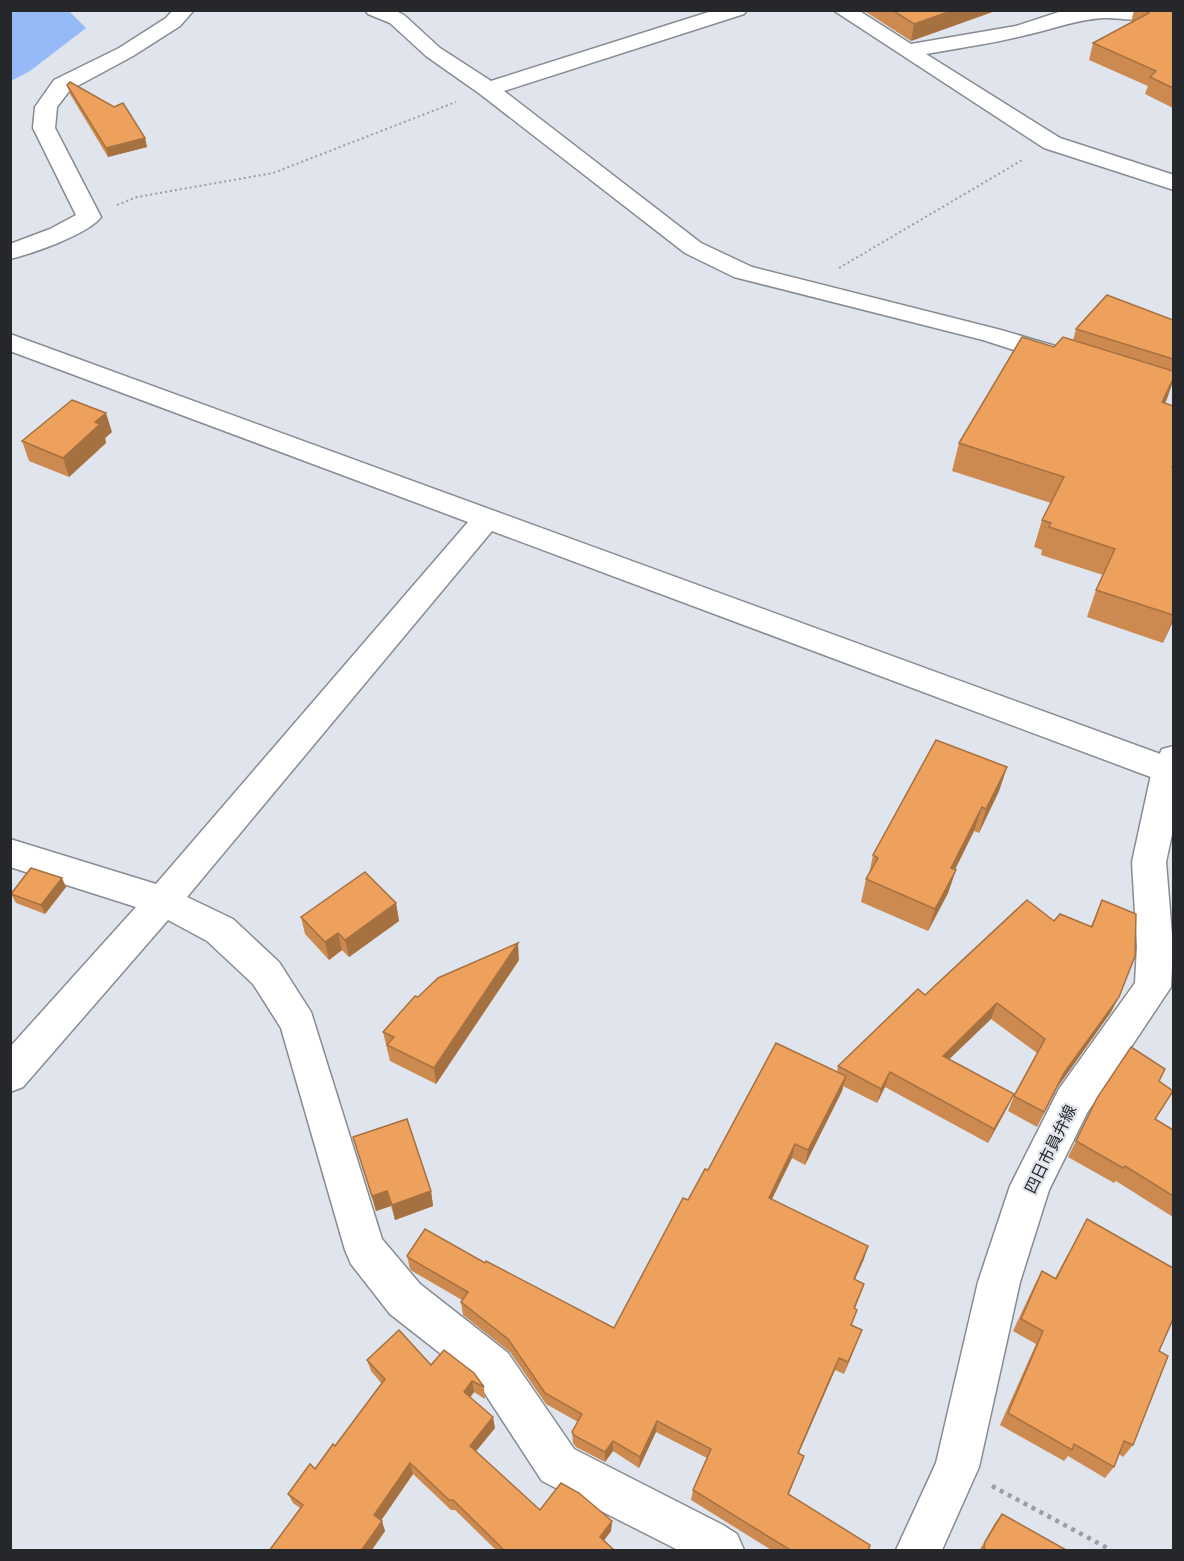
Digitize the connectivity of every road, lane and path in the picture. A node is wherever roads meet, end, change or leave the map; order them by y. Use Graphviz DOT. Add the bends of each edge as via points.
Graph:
graph roads {
  1 [pos="184,10"];
  2 [pos="375,10"];
  3 [pos="737,10"];
  4 [pos="843,10"];
  5 [pos="1156,10"];
  6 [pos="909,51"];
  7 [pos="488,89"];
  8 [pos="1052,142"];
  9 [pos="1173,183"];
  10 [pos="89,217"];
  11 [pos="10,252"];
  12 [pos="804,288"];
  13 [pos="10,342"];
  14 [pos="1083,363"];
  15 [pos="486,519"];
  16 [pos="1171,764"];
  17 [pos="10,853"];
  18 [pos="163,901"];
  19 [pos="10,1075"];
  20 [pos="957,1467"];
  21 [pos="721,1551"];
  22 [pos="919,1551"];
  23 [pos="1111,1551"];
  1 -- 10 [label="street" via="174,22 126,52 62,85 46,107 44,128"];
  2 -- 7 [label="street" via="397,19 433,52"];
  3 -- 7 [label="street"];
  4 -- 6 [label="street"];
  5 -- 6 [label="street" via="1148,14 1071,15 1019,31"];
  6 -- 8 [label="street"];
  7 -- 10 [label="path" via="273,173 138,197"];
  7 -- 12 [label="street" via="693,248 743,272"];
  8 -- 9 [label="street"];
  8 -- 12 [label="path"];
  10 -- 11 [label="street"];
  12 -- 14 [label="street"];
  13 -- 15 [label="street"];
  15 -- 16 [label="street"];
  15 -- 18 [label="street"];
  16 -- 20 [label="street, 四日市員弁線" via="1149,862 1155,947 1153,987 1073,1101 1029,1186 999,1282"];
  17 -- 18 [label="street"];
  18 -- 19 [label="street"];
  18 -- 21 [label="street" via="220,930 266,973 298,1023 365,1250 405,1299 493,1368 558,1465"];
  20 -- 22 [label="street, 四日市員弁線"];
  20 -- 23 [label="path"];
}
